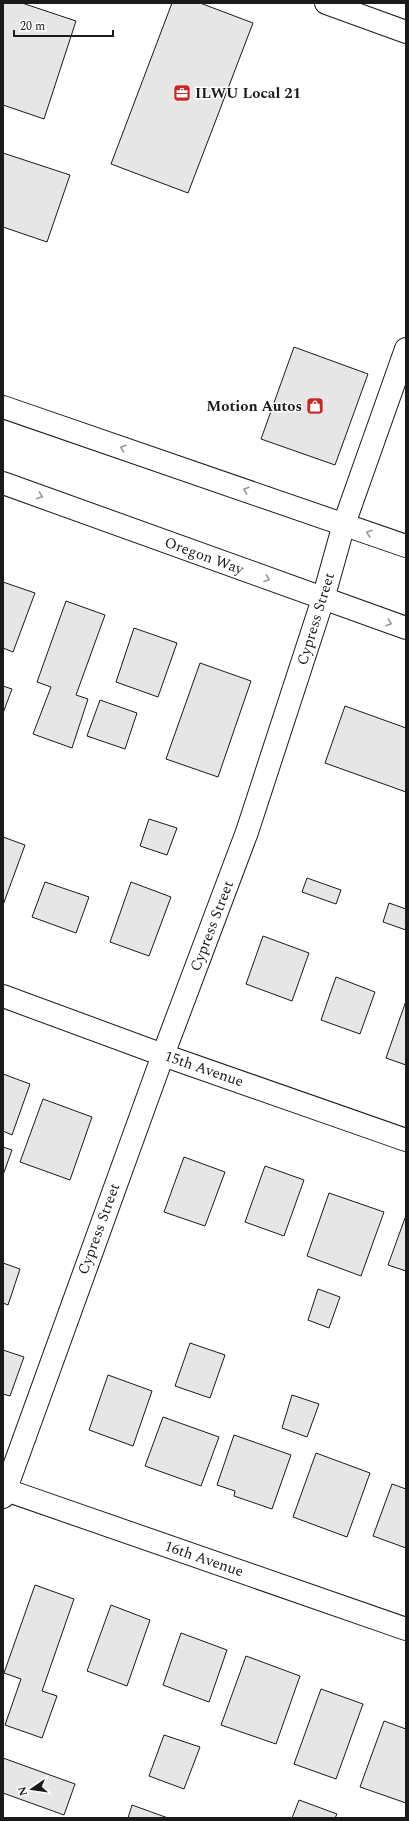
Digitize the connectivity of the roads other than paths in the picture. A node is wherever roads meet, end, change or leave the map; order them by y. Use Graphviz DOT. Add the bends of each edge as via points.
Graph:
graph roads {
  1 [pos="326,3"];
  2 [pos="406,32"];
  3 [pos="406,349"];
  4 [pos="3,407"];
  5 [pos="3,483"];
  6 [pos="344,524"];
  7 [pos="406,546"];
  8 [pos="323,599"];
  9 [pos="406,628"];
  10 [pos="3,996"];
  11 [pos="163,1055"];
  12 [pos="406,1140"];
  13 [pos="4,1492"];
  14 [pos="406,1629"];
  1 -- 2 [label="street"];
  3 -- 6 [label="street, Cypress Street"];
  6 -- 4 [label="street, one-way"];
  5 -- 8 [label="street, Oregon Way, one-way"];
  7 -- 6 [label="street, one-way"];
  6 -- 8 [label="street, Cypress Street"];
  8 -- 9 [label="street, Oregon Way, one-way"];
  8 -- 11 [label="street, Cypress Street" via="247,832"];
  10 -- 11 [label="street, 15th Avenue"];
  11 -- 12 [label="street, 15th Avenue"];
  11 -- 13 [label="street, Cypress Street"];
  13 -- 14 [label="street, 16th Avenue"];
}
